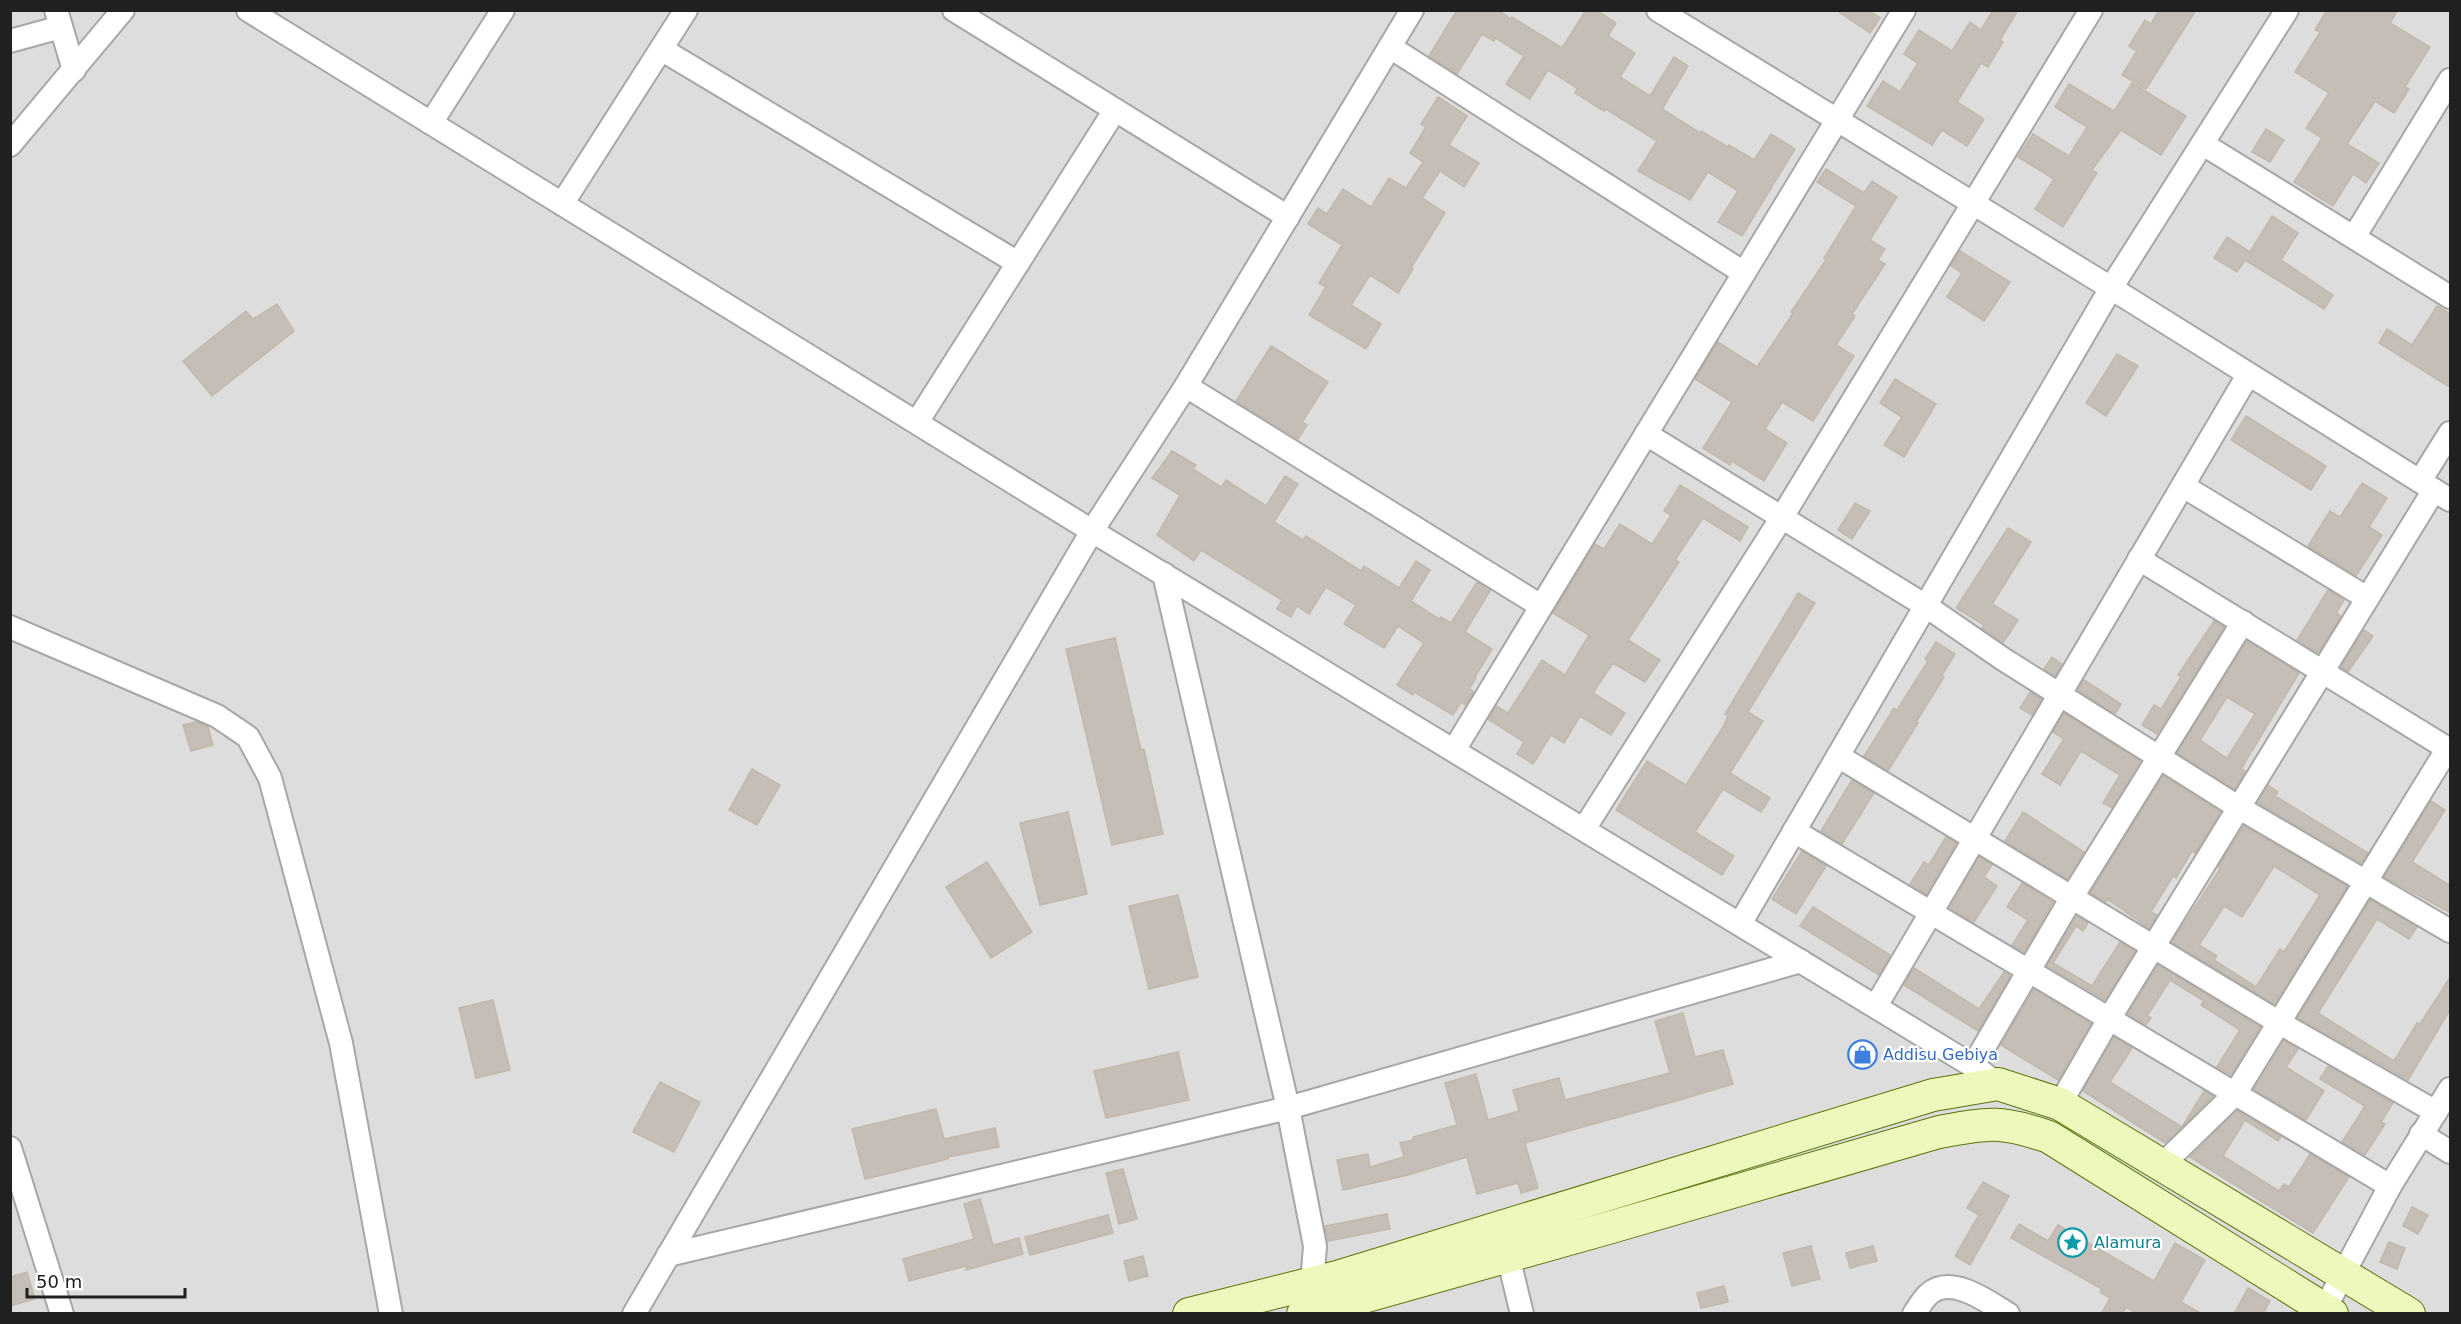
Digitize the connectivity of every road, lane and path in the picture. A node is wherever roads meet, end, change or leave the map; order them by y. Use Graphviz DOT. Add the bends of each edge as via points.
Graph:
graph roads {
  1 [pos="123,10"];
  2 [pos="248,10"];
  3 [pos="503,10"];
  4 [pos="686,10"];
  5 [pos="954,10"];
  6 [pos="1412,10"];
  7 [pos="1658,10"];
  8 [pos="1904,10"];
  9 [pos="2091,10"];
  10 [pos="2287,10"];
  11 [pos="58,19"];
  12 [pos="10,41"];
  13 [pos="1390,47"];
  14 [pos="661,49"];
  15 [pos="74,70"];
  16 [pos="2451,80"];
  17 [pos="1114,110"];
  18 [pos="1837,121"];
  19 [pos="432,123"];
  20 [pos="2203,144"];
  21 [pos="10,145"];
  22 [pos="562,204"];
  23 [pos="1972,205"];
  24 [pos="1288,218"];
  25 [pos="2354,237"];
  26 [pos="1018,263"];
  27 [pos="1744,273"];
  28 [pos="2111,288"];
  29 [pos="2451,297"];
  30 [pos="2248,375"];
  31 [pos="1186,387"];
  32 [pos="916,422"];
  33 [pos="2451,433"];
  34 [pos="1646,434"];
  35 [pos="2183,486"];
  36 [pos="2435,490"];
  37 [pos="1782,517"];
  38 [pos="1092,531"];
  39 [pos="2139,559"];
  40 [pos="1164,574"];
  41 [pos="2367,598"];
  42 [pos="1541,606"];
  43 [pos="1926,606"];
  44 [pos="2243,622"];
  45 [pos="10,627"];
  46 [pos="2322,671"];
  47 [pos="2060,693"];
  48 [pos="2449,749"];
  49 [pos="1454,750"];
  50 [pos="1838,756"];
  51 [pos="2160,756"];
  52 [pos="2238,807"];
  53 [pos="1584,829"];
  54 [pos="1794,831"];
  55 [pos="1974,839"];
  56 [pos="2366,881"];
  57 [pos="2072,897"];
  58 [pos="1930,913"];
  59 [pos="1740,924"];
  60 [pos="2451,931"];
  61 [pos="2154,946"];
  62 [pos="1801,961"];
  63 [pos="2029,971"];
  64 [pos="1876,1006"];
  65 [pos="2109,1019"];
  66 [pos="2278,1022"];
  67 [pos="1973,1066"];
  68 [pos="1998,1084"];
  69 [pos="2451,1089"];
  70 [pos="2235,1094"];
  71 [pos="2060,1104"];
  72 [pos="1288,1108"];
  73 [pos="2436,1112"];
  74 [pos="2421,1134"];
  75 [pos="10,1148"];
  76 [pos="2451,1152"];
  77 [pos="2163,1164"];
  78 [pos="2390,1186"];
  79 [pos="668,1255"];
  80 [pos="1508,1256"];
  81 [pos="2343,1275"];
  82 [pos="1325,1302"];
  83 [pos="2326,1312"];
  84 [pos="62,1314"];
  85 [pos="391,1314"];
  86 [pos="634,1314"];
  87 [pos="1189,1314"];
  88 [pos="1522,1314"];
  89 [pos="1914,1314"];
  90 [pos="2008,1314"];
  91 [pos="2409,1314"];
  1 -- 15 [label="street"];
  2 -- 19 [label="street"];
  3 -- 19 [label="street"];
  4 -- 14 [label="street"];
  5 -- 17 [label="street"];
  6 -- 13 [label="street"];
  7 -- 18 [label="street"];
  8 -- 18 [label="street"];
  9 -- 23 [label="street"];
  10 -- 20 [label="street"];
  11 -- 12 [label="street"];
  11 -- 15 [label="street"];
  13 -- 24 [label="street"];
  13 -- 27 [label="street"];
  14 -- 22 [label="street"];
  14 -- 26 [label="street"];
  15 -- 21 [label="street"];
  16 -- 25 [label="street"];
  17 -- 24 [label="street"];
  17 -- 26 [label="street"];
  18 -- 23 [label="street"];
  18 -- 27 [label="street"];
  19 -- 22 [label="street"];
  20 -- 25 [label="street"];
  20 -- 28 [label="street"];
  22 -- 32 [label="street"];
  23 -- 28 [label="street"];
  23 -- 37 [label="street"];
  24 -- 31 [label="street"];
  25 -- 29 [label="street"];
  26 -- 32 [label="street"];
  27 -- 34 [label="street"];
  28 -- 30 [label="street"];
  28 -- 43 [label="street"];
  30 -- 35 [label="street"];
  30 -- 36 [label="street"];
  31 -- 38 [label="street"];
  31 -- 42 [label="street"];
  32 -- 38 [label="street"];
  33 -- 36 [label="street"];
  34 -- 37 [label="street"];
  34 -- 42 [label="street"];
  35 -- 39 [label="street"];
  35 -- 41 [label="street"];
  36 -- 41 [label="street"];
  37 -- 43 [label="street"];
  37 -- 53 [label="street"];
  38 -- 40 [label="street"];
  38 -- 79 [label="street"];
  39 -- 44 [label="street"];
  39 -- 47 [label="street"];
  40 -- 49 [label="street"];
  40 -- 72 [label="street"];
  41 -- 46 [label="street"];
  42 -- 49 [label="street"];
  43 -- 47 [label="street"];
  43 -- 50 [label="street"];
  44 -- 46 [label="street"];
  44 -- 51 [label="street"];
  45 -- 85 [label="street" via="217,716 248,737 270,778 341,1043"];
  46 -- 48 [label="street"];
  46 -- 52 [label="street"];
  47 -- 51 [label="street"];
  47 -- 55 [label="street"];
  48 -- 56 [label="street"];
  49 -- 53 [label="street"];
  50 -- 54 [label="street"];
  50 -- 55 [label="street"];
  51 -- 52 [label="street"];
  51 -- 57 [label="street"];
  52 -- 56 [label="street"];
  52 -- 61 [label="street"];
  53 -- 59 [label="street"];
  54 -- 58 [label="street"];
  54 -- 59 [label="street"];
  55 -- 57 [label="street"];
  55 -- 58 [label="street"];
  56 -- 60 [label="street"];
  56 -- 66 [label="street"];
  57 -- 61 [label="street"];
  57 -- 63 [label="street"];
  58 -- 63 [label="street"];
  58 -- 64 [label="street"];
  59 -- 62 [label="street"];
  61 -- 65 [label="street"];
  61 -- 66 [label="street"];
  62 -- 64 [label="street"];
  62 -- 72 [label="street"];
  63 -- 65 [label="street"];
  63 -- 67 [label="street"];
  64 -- 67 [label="street"];
  65 -- 70 [label="street"];
  65 -- 71 [label="street"];
  66 -- 70 [label="street"];
  66 -- 73 [label="street"];
  67 -- 68 [label="street"];
  68 -- 71 [label="main road"];
  68 -- 82 [label="main road" via="1933,1095"];
  69 -- 73 [label="street"];
  70 -- 77 [label="street"];
  70 -- 78 [label="street"];
  71 -- 77 [label="main road"];
  72 -- 79 [label="street"];
  72 -- 82 [label="street"];
  73 -- 74 [label="street"];
  74 -- 76 [label="street"];
  74 -- 78 [label="street"];
  75 -- 84 [label="street"];
  77 -- 81 [label="main road"];
  78 -- 81 [label="street"];
  79 -- 86 [label="street"];
  80 -- 82 [label="main road"];
  80 -- 83 [label="main road" via="1939,1132 1987,1123 2015,1126 2049,1137"];
  80 -- 88 [label="street"];
  81 -- 83 [label="street"];
  81 -- 91 [label="main road"];
  82 -- 87 [label="main road"];
  89 -- 90 [label="street" via="1930,1293 1964,1288"];
}
